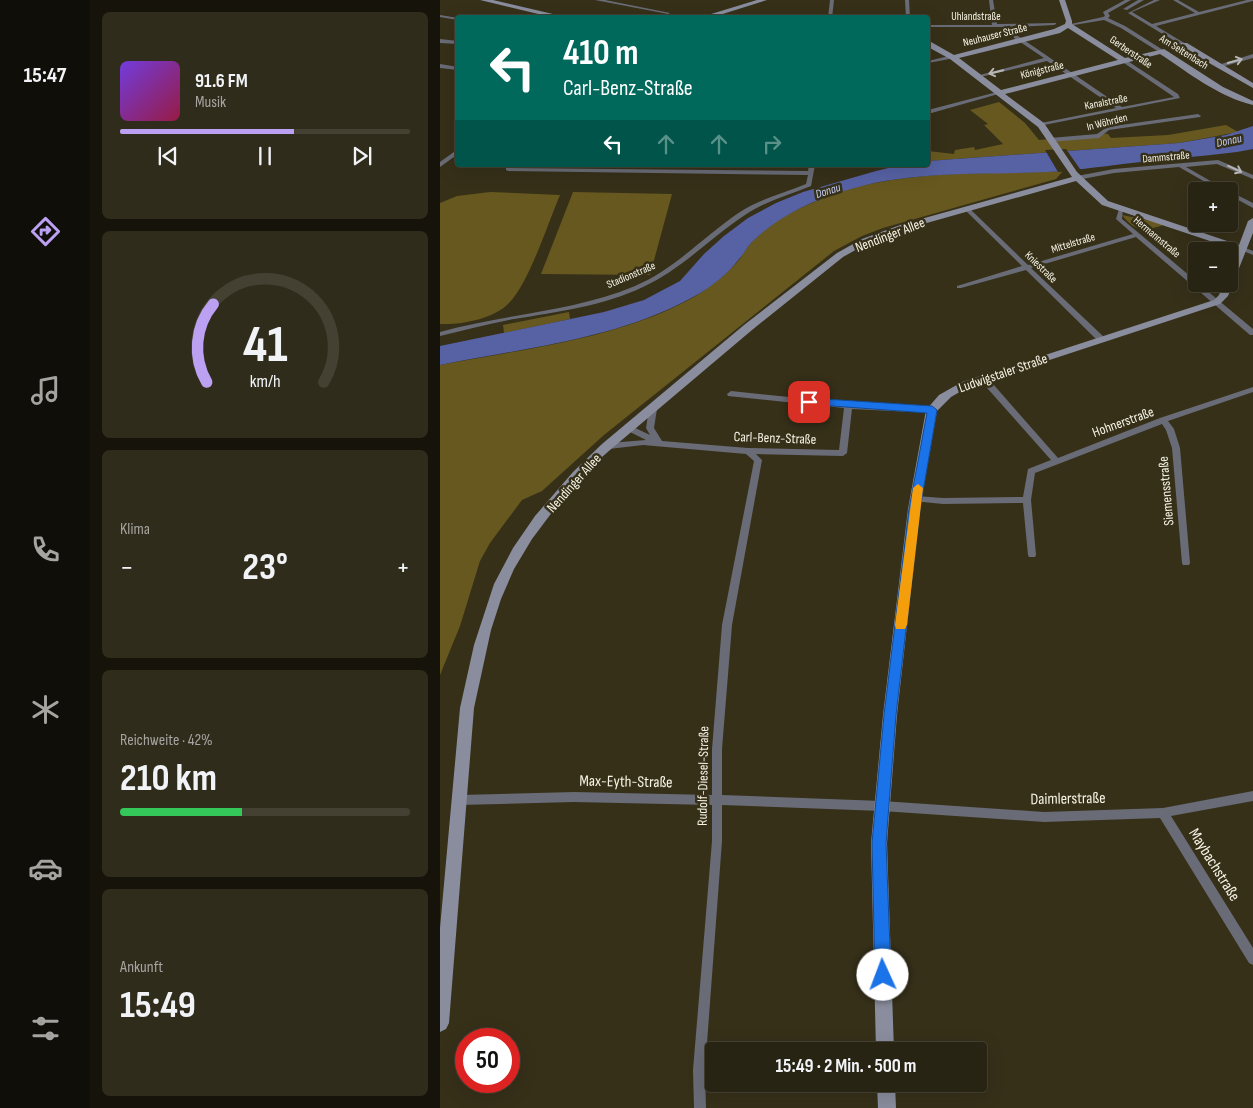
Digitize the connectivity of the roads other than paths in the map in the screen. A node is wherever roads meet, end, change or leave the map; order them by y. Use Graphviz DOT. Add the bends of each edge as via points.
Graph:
graph roads {
  1 [pos="483,0"];
  2 [pos="597,0"];
  3 [pos="764,0"];
  4 [pos="832,0"];
  5 [pos="907,0"];
  6 [pos="991,0"];
  7 [pos="1062,0"];
  8 [pos="1129,0"];
  9 [pos="1142,0"];
  10 [pos="1158,0"];
  11 [pos="1175,0"];
  12 [pos="1253,0"];
  13 [pos="668,13"];
  14 [pos="1199,14"];
  15 [pos="553,15"];
  16 [pos="712,15"];
  17 [pos="830,15"];
  18 [pos="908,15"];
  19 [pos="440,16"];
  20 [pos="1106,17"];
  21 [pos="455,18"];
  22 [pos="1054,24"];
  23 [pos="1068,25"];
  24 [pos="930,26"];
  25 [pos="995,26"];
  26 [pos="1011,26"];
  27 [pos="1152,26"];
  28 [pos="1021,40"];
  29 [pos="440,41"];
  30 [pos="455,44"];
  31 [pos="930,45"];
  32 [pos="1184,45"];
  33 [pos="1161,51"];
  34 [pos="953,56"];
  35 [pos="1253,56"];
  36 [pos="1048,59"];
  37 [pos="1123,60"];
  38 [pos="930,62"];
  39 [pos="440,66"];
  40 [pos="1218,66"];
  41 [pos="455,69"];
  42 [pos="1070,75"];
  43 [pos="978,77"];
  44 [pos="1253,86"];
  45 [pos="999,93"];
  46 [pos="1175,100"];
  47 [pos="1253,103"];
  48 [pos="1121,110"];
  49 [pos="930,111"];
  50 [pos="1198,116"];
  51 [pos="1041,125"];
  52 [pos="1050,140"];
  53 [pos="455,153"];
  54 [pos="440,165"];
  55 [pos="1180,166"];
  56 [pos="545,167"];
  57 [pos="812,167"];
  58 [pos="508,168"];
  59 [pos="606,168"];
  60 [pos="674,168"];
  61 [pos="810,173"];
  62 [pos="1074,174"];
  63 [pos="1252,177"];
  64 [pos="1209,182"];
  65 [pos="1238,198"];
  66 [pos="1253,206"];
  67 [pos="967,210"];
  68 [pos="1121,210"];
  69 [pos="1253,221"];
  70 [pos="1136,235"];
  71 [pos="1243,249"];
  72 [pos="1253,252"];
  73 [pos="1238,260"];
  74 [pos="1027,267"];
  75 [pos="959,288"];
  76 [pos="1225,292"];
  77 [pos="1217,302"];
  78 [pos="1253,333"];
  79 [pos="440,334"];
  80 [pos="1102,340"];
  81 [pos="983,378"];
  82 [pos="1253,390"];
  83 [pos="731,394"];
  84 [pos="848,406"];
  85 [pos="653,409"];
  86 [pos="932,410"];
  87 [pos="1163,420"];
  88 [pos="629,428"];
  89 [pos="643,442"];
  90 [pos="659,443"];
  91 [pos="609,446"];
  92 [pos="748,452"];
  93 [pos="1054,460"];
  94 [pos="916,499"];
  95 [pos="1026,500"];
  96 [pos="1032,555"];
  97 [pos="1186,563"];
  98 [pos="1253,796"];
  99 [pos="459,800"];
  100 [pos="717,800"];
  101 [pos="882,806"];
  102 [pos="1162,813"];
  103 [pos="1253,959"];
  104 [pos="440,1023"];
  105 [pos="885,1042"];
  106 [pos="886,1092"];
  107 [pos="700,1108"];
  108 [pos="887,1108"];
  1 -- 15 [label="street"];
  2 -- 13 [label="street"];
  3 -- 16 [label="street"];
  4 -- 17 [label="street"];
  5 -- 18 [label="street"];
  6 -- 25 [label="street"];
  7 -- 23 [label="street"];
  8 -- 20 [label="street" via="1106,13"];
  9 -- 20 [label="street"];
  10 -- 27 [label="street" via="1130,13"];
  11 -- 14 [label="street"];
  12 -- 14 [label="street"];
  14 -- 27 [label="street"];
  19 -- 21 [label="street"];
  20 -- 23 [label="street"];
  20 -- 33 [label="street, Am Seltenbach"];
  22 -- 26 [label="street, Uhlandstraße"];
  23 -- 28 [label="street, Neuhauser Straße" via="1061,30"];
  23 -- 37 [label="street, Gerberstraße"];
  24 -- 25 [label="street, Uhlandstraße"];
  25 -- 26 [label="street, Uhlandstraße"];
  26 -- 28 [label="street"];
  27 -- 32 [label="street"];
  28 -- 34 [label="street, Neuhauser Straße"];
  28 -- 36 [label="street"];
  29 -- 30 [label="street"];
  31 -- 34 [label="street, Neuhauser Straße"];
  32 -- 40 [label="street"];
  33 -- 37 [label="street, Königstraße"];
  33 -- 47 [label="street, Am Seltenbach" via="1230,94"];
  34 -- 38 [label="street"];
  34 -- 43 [label="street"];
  40 -- 35 [label="street, one-way"];
  36 -- 42 [label="street"];
  36 -- 43 [label="street, one-way"];
  37 -- 42 [label="street, Königstraße"];
  37 -- 46 [label="street, Gerberstraße" via="1176,95"];
  39 -- 41 [label="street"];
  40 -- 44 [label="street"];
  42 -- 45 [label="street, Königstraße"];
  42 -- 48 [label="street"];
  43 -- 45 [label="street"];
  45 -- 49 [label="street, Königstraße"];
  45 -- 51 [label="street"];
  46 -- 48 [label="street, Kanalstraße"];
  48 -- 51 [label="street, Kanalstraße"];
  50 -- 52 [label="street, In Wöhrden" via="1107,130 1098,136"];
  51 -- 52 [label="street, Hermannstraße"];
  52 -- 62 [label="street, Hermannstraße"];
  53 -- 54 [label="street"];
  55 -- 62 [label="street, Dammstraße"];
  55 -- 63 [label="street, Dammstraße, one-way" via="1218,162"];
  55 -- 64 [label="street"];
  56 -- 58 [label="street"];
  56 -- 59 [label="street"];
  57 -- 61 [label="street"];
  59 -- 60 [label="street"];
  60 -- 61 [label="street"];
  61 -- 79 [label="street, Stadionstraße" via="810,185 751,208 672,269 639,287 585,304"];
  62 -- 67 [label="street, Nendinger Allee"];
  62 -- 68 [label="street, Hermannstraße" via="1105,203"];
  65 -- 66 [label="street"];
  67 -- 74 [label="street, Kniestraße"];
  67 -- 85 [label="street, Nendinger Allee" via="906,226 865,241 840,255"];
  68 -- 70 [label="street, Hermannstraße" via="1119,219"];
  68 -- 71 [label="street"];
  69 -- 71 [label="street"];
  70 -- 74 [label="street, Mittelstraße"];
  70 -- 77 [label="street, Hermannstraße"];
  71 -- 72 [label="street"];
  71 -- 73 [label="street"];
  74 -- 75 [label="street, Mittelstraße"];
  74 -- 80 [label="street, Kniestraße"];
  76 -- 77 [label="street"];
  77 -- 78 [label="street, Hermannstraße"];
  77 -- 80 [label="street, Ludwigstaler Straße"];
  80 -- 81 [label="street, Ludwigstaler Straße"];
  81 -- 86 [label="street, Ludwigstaler Straße" via="949,393"];
  81 -- 93 [label="street"];
  82 -- 87 [label="street, Hohnerstraße"];
  83 -- 84 [label="street"];
  84 -- 86 [label="street"];
  84 -- 92 [label="street, Carl-Benz-Straße" via="843,453"];
  85 -- 88 [label="street, Nendinger Allee"];
  85 -- 90 [label="street" via="650,428"];
  86 -- 94 [label="street"];
  87 -- 93 [label="street, Hohnerstraße"];
  87 -- 97 [label="street, Siemensstraße" via="1176,448"];
  88 -- 89 [label="street" via="632,437"];
  88 -- 90 [label="street, Carl-Benz-Straße"];
  88 -- 91 [label="street, Nendinger Allee"];
  89 -- 90 [label="street, Carl-Benz-Straße"];
  89 -- 91 [label="street, Carl-Benz-Straße"];
  90 -- 92 [label="street, Carl-Benz-Straße"];
  91 -- 99 [label="street, Nendinger Allee" via="590,461 543,516 501,583 475,665 467,708"];
  92 -- 100 [label="street, Rudolf-Diesel-Straße" via="758,460 727,625 720,702"];
  93 -- 95 [label="street, Hohnerstraße" via="1031,470"];
  94 -- 95 [label="street"];
  94 -- 101 [label="street"];
  95 -- 96 [label="street"];
  98 -- 102 [label="street, Daimlerstraße"];
  99 -- 100 [label="street, Max-Eyth-Straße" via="574,797"];
  99 -- 104 [label="street, Nendinger Allee"];
  100 -- 101 [label="street, Max-Eyth-Straße"];
  100 -- 107 [label="street, Rudolf-Diesel-Straße" via="717,841 699,1070"];
  101 -- 102 [label="street, Daimlerstraße" via="1044,817"];
  101 -- 105 [label="street" via="879,843"];
  102 -- 103 [label="street, Maybachstraße"];
  106 -- 108 [label="street"];
}
